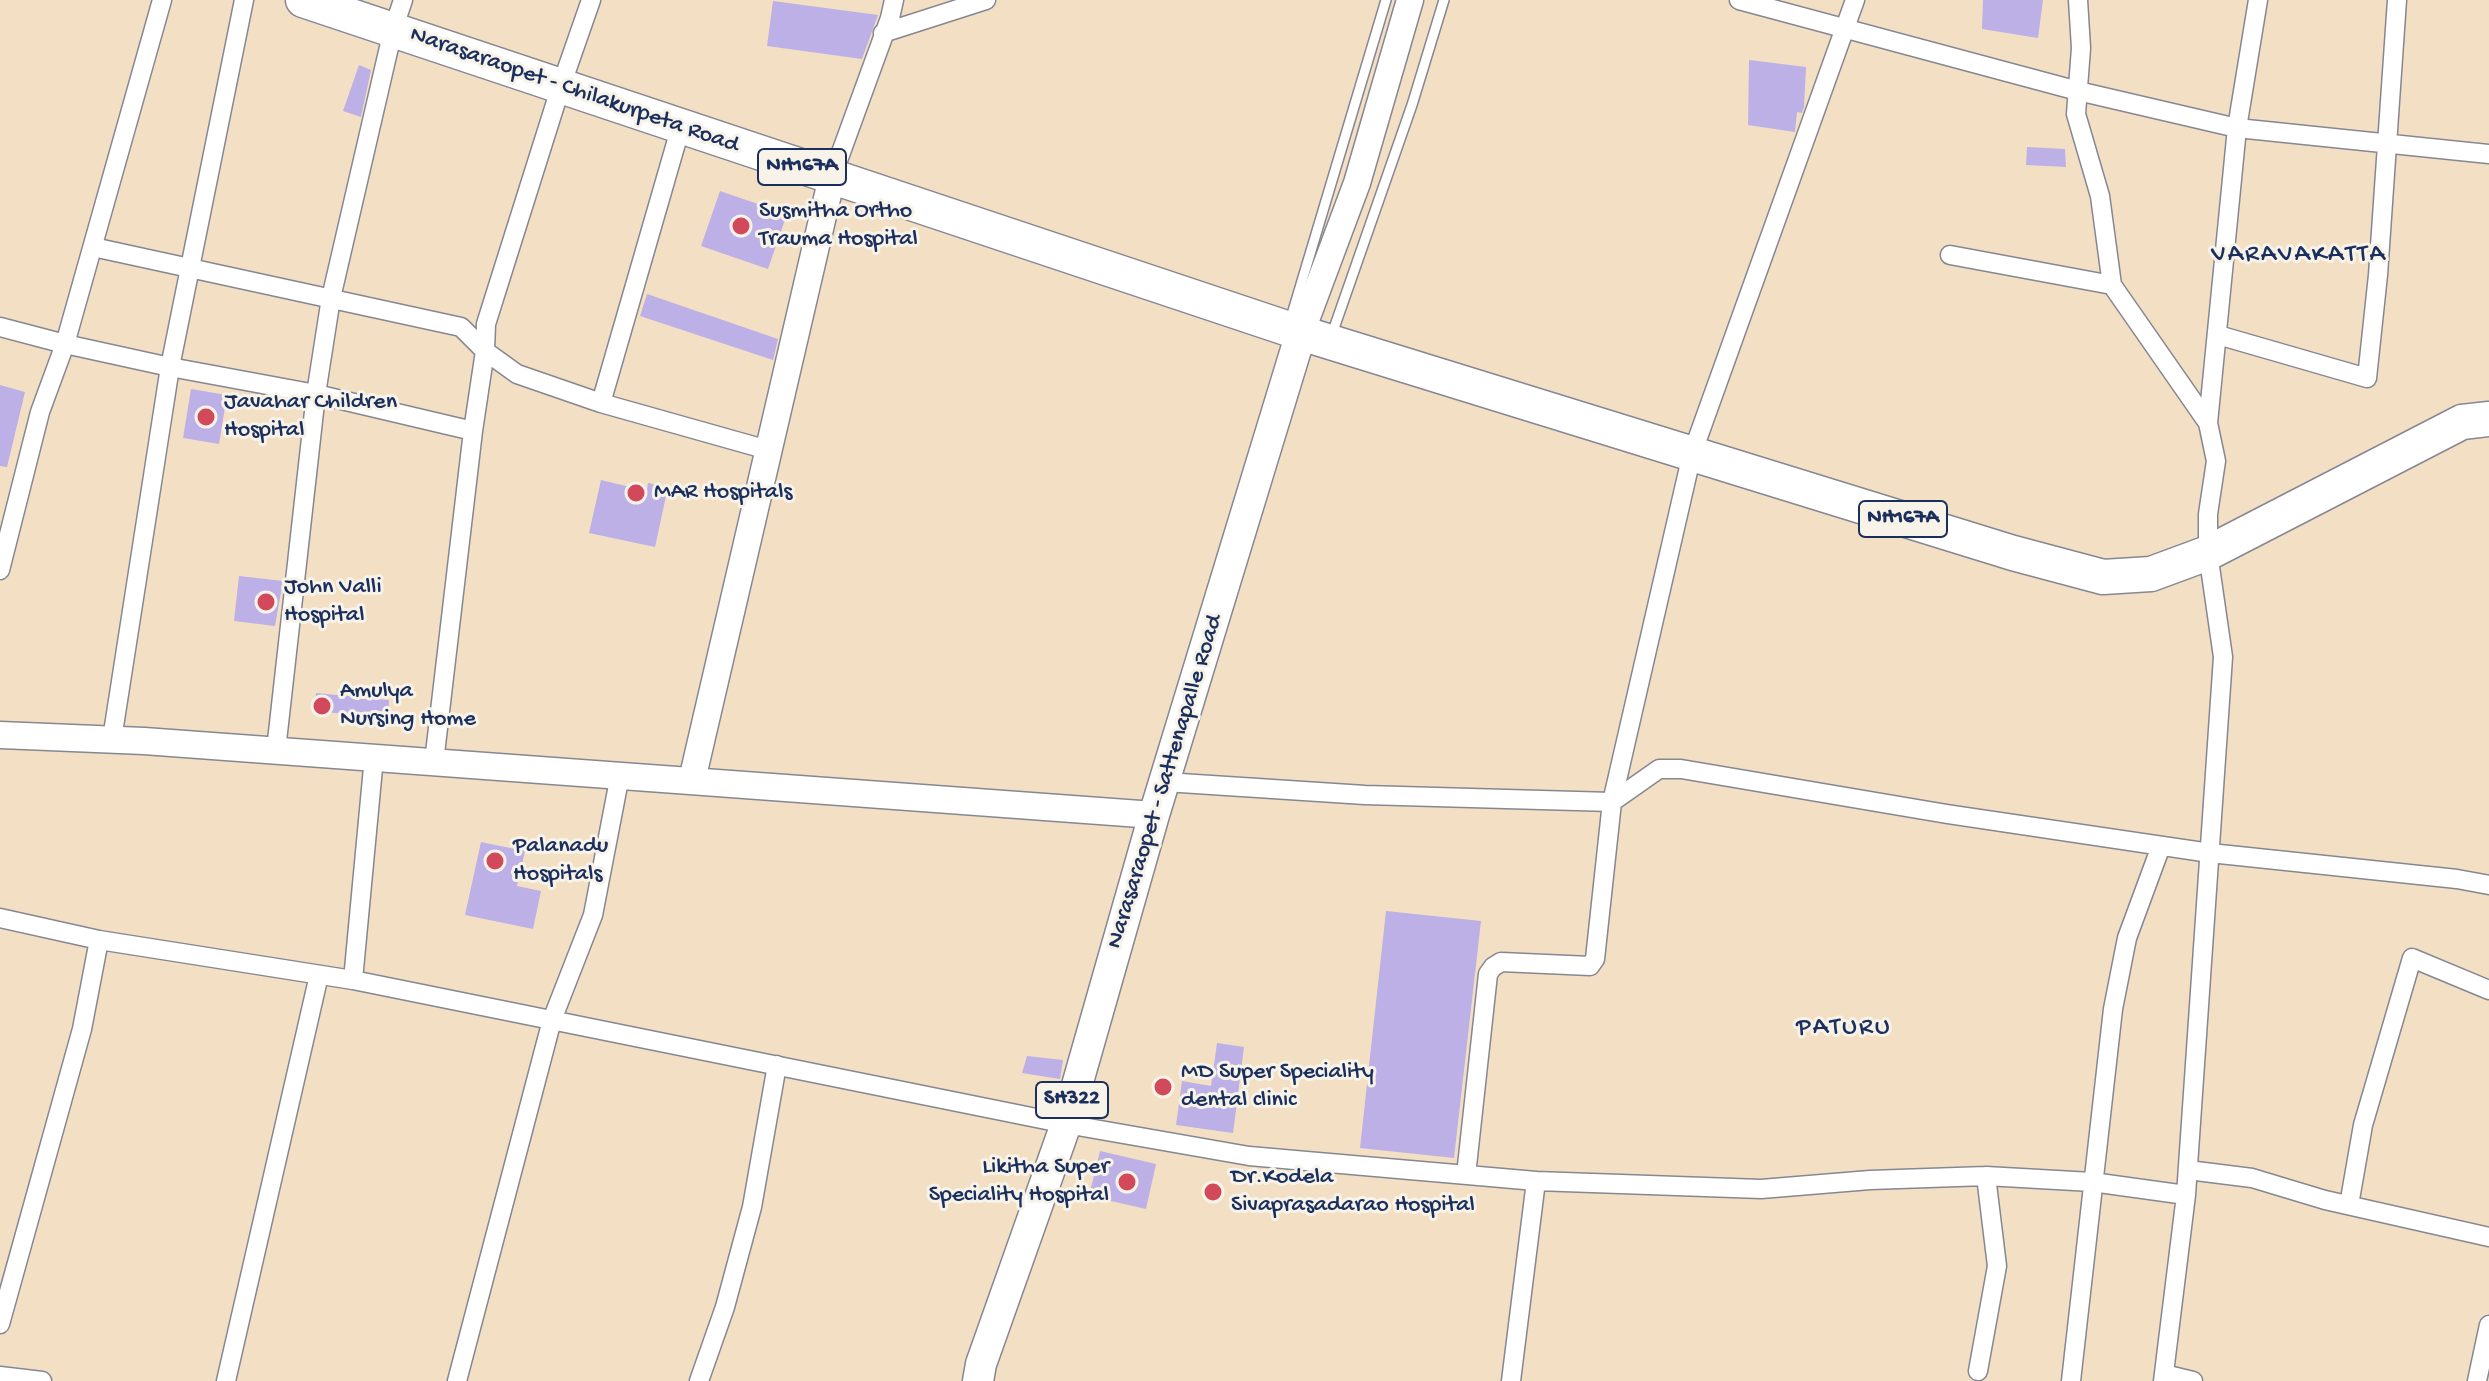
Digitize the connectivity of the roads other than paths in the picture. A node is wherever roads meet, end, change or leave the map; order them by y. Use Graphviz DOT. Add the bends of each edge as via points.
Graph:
graph roads {
  1 [pos="162,0"];
  2 [pos="244,0"];
  3 [pos="303,0"];
  4 [pos="591,0"];
  5 [pos="894,0"];
  6 [pos="986,0"];
  7 [pos="1386,0"];
  8 [pos="1410,0"];
  9 [pos="1444,0"];
  10 [pos="1739,0"];
  11 [pos="1855,0"];
  12 [pos="2078,0"];
  13 [pos="2258,0"];
  14 [pos="2397,0"];
  15 [pos="398,15"];
  16 [pos="1845,29"];
  17 [pos="883,33"];
  18 [pos="561,86"];
  19 [pos="2078,91"];
  20 [pos="681,126"];
  21 [pos="2237,128"];
  22 [pos="2387,143"];
  23 [pos="2489,154"];
  24 [pos="832,177"];
  25 [pos="93,247"];
  26 [pos="1950,255"];
  27 [pos="190,269"];
  28 [pos="2112,285"];
  29 [pos="331,298"];
  30 [pos="0,327"];
  31 [pos="1306,334"];
  32 [pos="2218,335"];
  33 [pos="65,344"];
  34 [pos="485,351"];
  35 [pos="170,367"];
  36 [pos="316,394"];
  37 [pos="601,403"];
  38 [pos="2489,419"];
  39 [pos="2208,423"];
  40 [pos="473,431"];
  41 [pos="768,450"];
  42 [pos="1692,454"];
  43 [pos="2208,553"];
  44 [pos="0,570"];
  45 [pos="0,735"];
  46 [pos="112,739"];
  47 [pos="276,750"];
  48 [pos="374,757"];
  49 [pos="434,762"];
  50 [pos="620,775"];
  51 [pos="692,780"];
  52 [pos="1165,782"];
  53 [pos="1612,802"];
  54 [pos="1154,815"];
  55 [pos="2161,846"];
  56 [pos="2210,853"];
  57 [pos="2489,885"];
  58 [pos="0,918"];
  59 [pos="99,940"];
  60 [pos="319,975"];
  61 [pos="353,980"];
  62 [pos="2489,990"];
  63 [pos="552,1020"];
  64 [pos="777,1065"];
  65 [pos="1066,1124"];
  66 [pos="2188,1170"];
  67 [pos="1466,1175"];
  68 [pos="1986,1176"];
  69 [pos="1536,1181"];
  70 [pos="2092,1182"];
  71 [pos="2186,1195"];
  72 [pos="2349,1205"];
  73 [pos="2489,1237"];
  74 [pos="0,1324"];
  75 [pos="2489,1325"];
  76 [pos="1978,1371"];
  77 [pos="0,1376"];
  78 [pos="2164,1378"];
  79 [pos="42,1381"];
  80 [pos="226,1381"];
  81 [pos="457,1381"];
  82 [pos="699,1381"];
  83 [pos="978,1381"];
  84 [pos="1511,1381"];
  85 [pos="2071,1381"];
  86 [pos="2193,1381"];
  87 [pos="2477,1381"];
  1 -- 25 [label="street"];
  2 -- 27 [label="street"];
  3 -- 15 [label="highway, Narasaraopet - Chilakurpeta Road / NH167A"];
  4 -- 18 [label="street"];
  5 -- 17 [label="street"];
  6 -- 17 [label="street"];
  7 -- 31 [label="lane"];
  8 -- 31 [label="main road, Narasaraopet - Sattenapalle Road"];
  9 -- 31 [label="lane" via="1412,105"];
  10 -- 16 [label="street"];
  11 -- 16 [label="street"];
  12 -- 19 [label="street"];
  13 -- 21 [label="street"];
  14 -- 22 [label="street"];
  15 -- 18 [label="highway, Narasaraopet - Chilakurpeta Road / NH167A"];
  15 -- 29 [label="street"];
  16 -- 19 [label="street"];
  16 -- 42 [label="street"];
  17 -- 24 [label="street"];
  18 -- 20 [label="highway, Narasaraopet - Chilakurpeta Road / NH167A"];
  18 -- 34 [label="street" via="486,324"];
  19 -- 21 [label="street"];
  19 -- 28 [label="street" via="2076,114 2100,196"];
  20 -- 24 [label="highway, Narasaraopet - Chilakurpeta Road / NH167A"];
  20 -- 37 [label="street"];
  21 -- 22 [label="street"];
  21 -- 32 [label="street"];
  22 -- 23 [label="street"];
  22 -- 32 [label="street" via="2367,378"];
  24 -- 31 [label="highway, Narasaraopet - Chilakurpeta Road / NH167A"];
  24 -- 41 [label="main road"];
  25 -- 27 [label="street"];
  25 -- 33 [label="street"];
  26 -- 28 [label="street"];
  27 -- 29 [label="street"];
  27 -- 35 [label="street"];
  28 -- 39 [label="street"];
  29 -- 34 [label="street" via="461,327"];
  29 -- 36 [label="street"];
  30 -- 33 [label="street"];
  31 -- 42 [label="highway, NH167A"];
  31 -- 52 [label="main road, Narasaraopet - Sattenapalle Road / SH322"];
  32 -- 39 [label="street"];
  33 -- 35 [label="street"];
  33 -- 44 [label="street" via="40,412"];
  34 -- 37 [label="street" via="517,374"];
  34 -- 40 [label="street"];
  35 -- 36 [label="street"];
  35 -- 46 [label="street"];
  36 -- 40 [label="street"];
  36 -- 47 [label="street"];
  37 -- 41 [label="street"];
  38 -- 43 [label="highway, NH167A" via="2462,422"];
  39 -- 43 [label="street" via="2216,461"];
  40 -- 49 [label="street"];
  41 -- 51 [label="main road"];
  42 -- 43 [label="highway, NH167A" via="2103,577 2151,574"];
  42 -- 53 [label="street"];
  43 -- 56 [label="street" via="2223,657"];
  45 -- 46 [label="main road"];
  46 -- 47 [label="main road"];
  47 -- 48 [label="main road"];
  48 -- 49 [label="main road"];
  48 -- 61 [label="street"];
  49 -- 50 [label="main road"];
  50 -- 51 [label="main road"];
  50 -- 63 [label="street" via="593,915"];
  51 -- 54 [label="main road"];
  52 -- 53 [label="street" via="1365,795"];
  52 -- 54 [label="main road, Narasaraopet - Sattenapalle Road / SH322"];
  53 -- 55 [label="street" via="1659,769 1681,769"];
  53 -- 67 [label="street" via="1595,959 1590,966 1501,962 1488,974"];
  54 -- 65 [label="main road, Narasaraopet - Sattenapalle Road / SH322"];
  55 -- 56 [label="street"];
  55 -- 70 [label="street" via="2127,938 2115,995"];
  56 -- 57 [label="street"];
  56 -- 66 [label="street"];
  58 -- 59 [label="street"];
  59 -- 60 [label="street"];
  59 -- 74 [label="street" via="78,1043"];
  60 -- 61 [label="street"];
  60 -- 80 [label="street"];
  61 -- 63 [label="street"];
  62 -- 72 [label="street" via="2412,958 2363,1125"];
  63 -- 64 [label="street"];
  63 -- 81 [label="street"];
  64 -- 65 [label="street"];
  64 -- 82 [label="street" via="752,1207"];
  65 -- 67 [label="street" via="1249,1156"];
  65 -- 83 [label="main road, Narasaraopet - Sattenapalle Road / SH322"];
  66 -- 71 [label="street"];
  66 -- 72 [label="street" via="2252,1178"];
  67 -- 69 [label="street"];
  68 -- 69 [label="street" via="1761,1189"];
  68 -- 70 [label="street"];
  68 -- 76 [label="street" via="1997,1266"];
  69 -- 84 [label="street"];
  70 -- 71 [label="street"];
  70 -- 85 [label="street"];
  71 -- 78 [label="street"];
  72 -- 73 [label="street"];
  75 -- 87 [label="street"];
  77 -- 79 [label="street"];
  78 -- 86 [label="street"];
}
